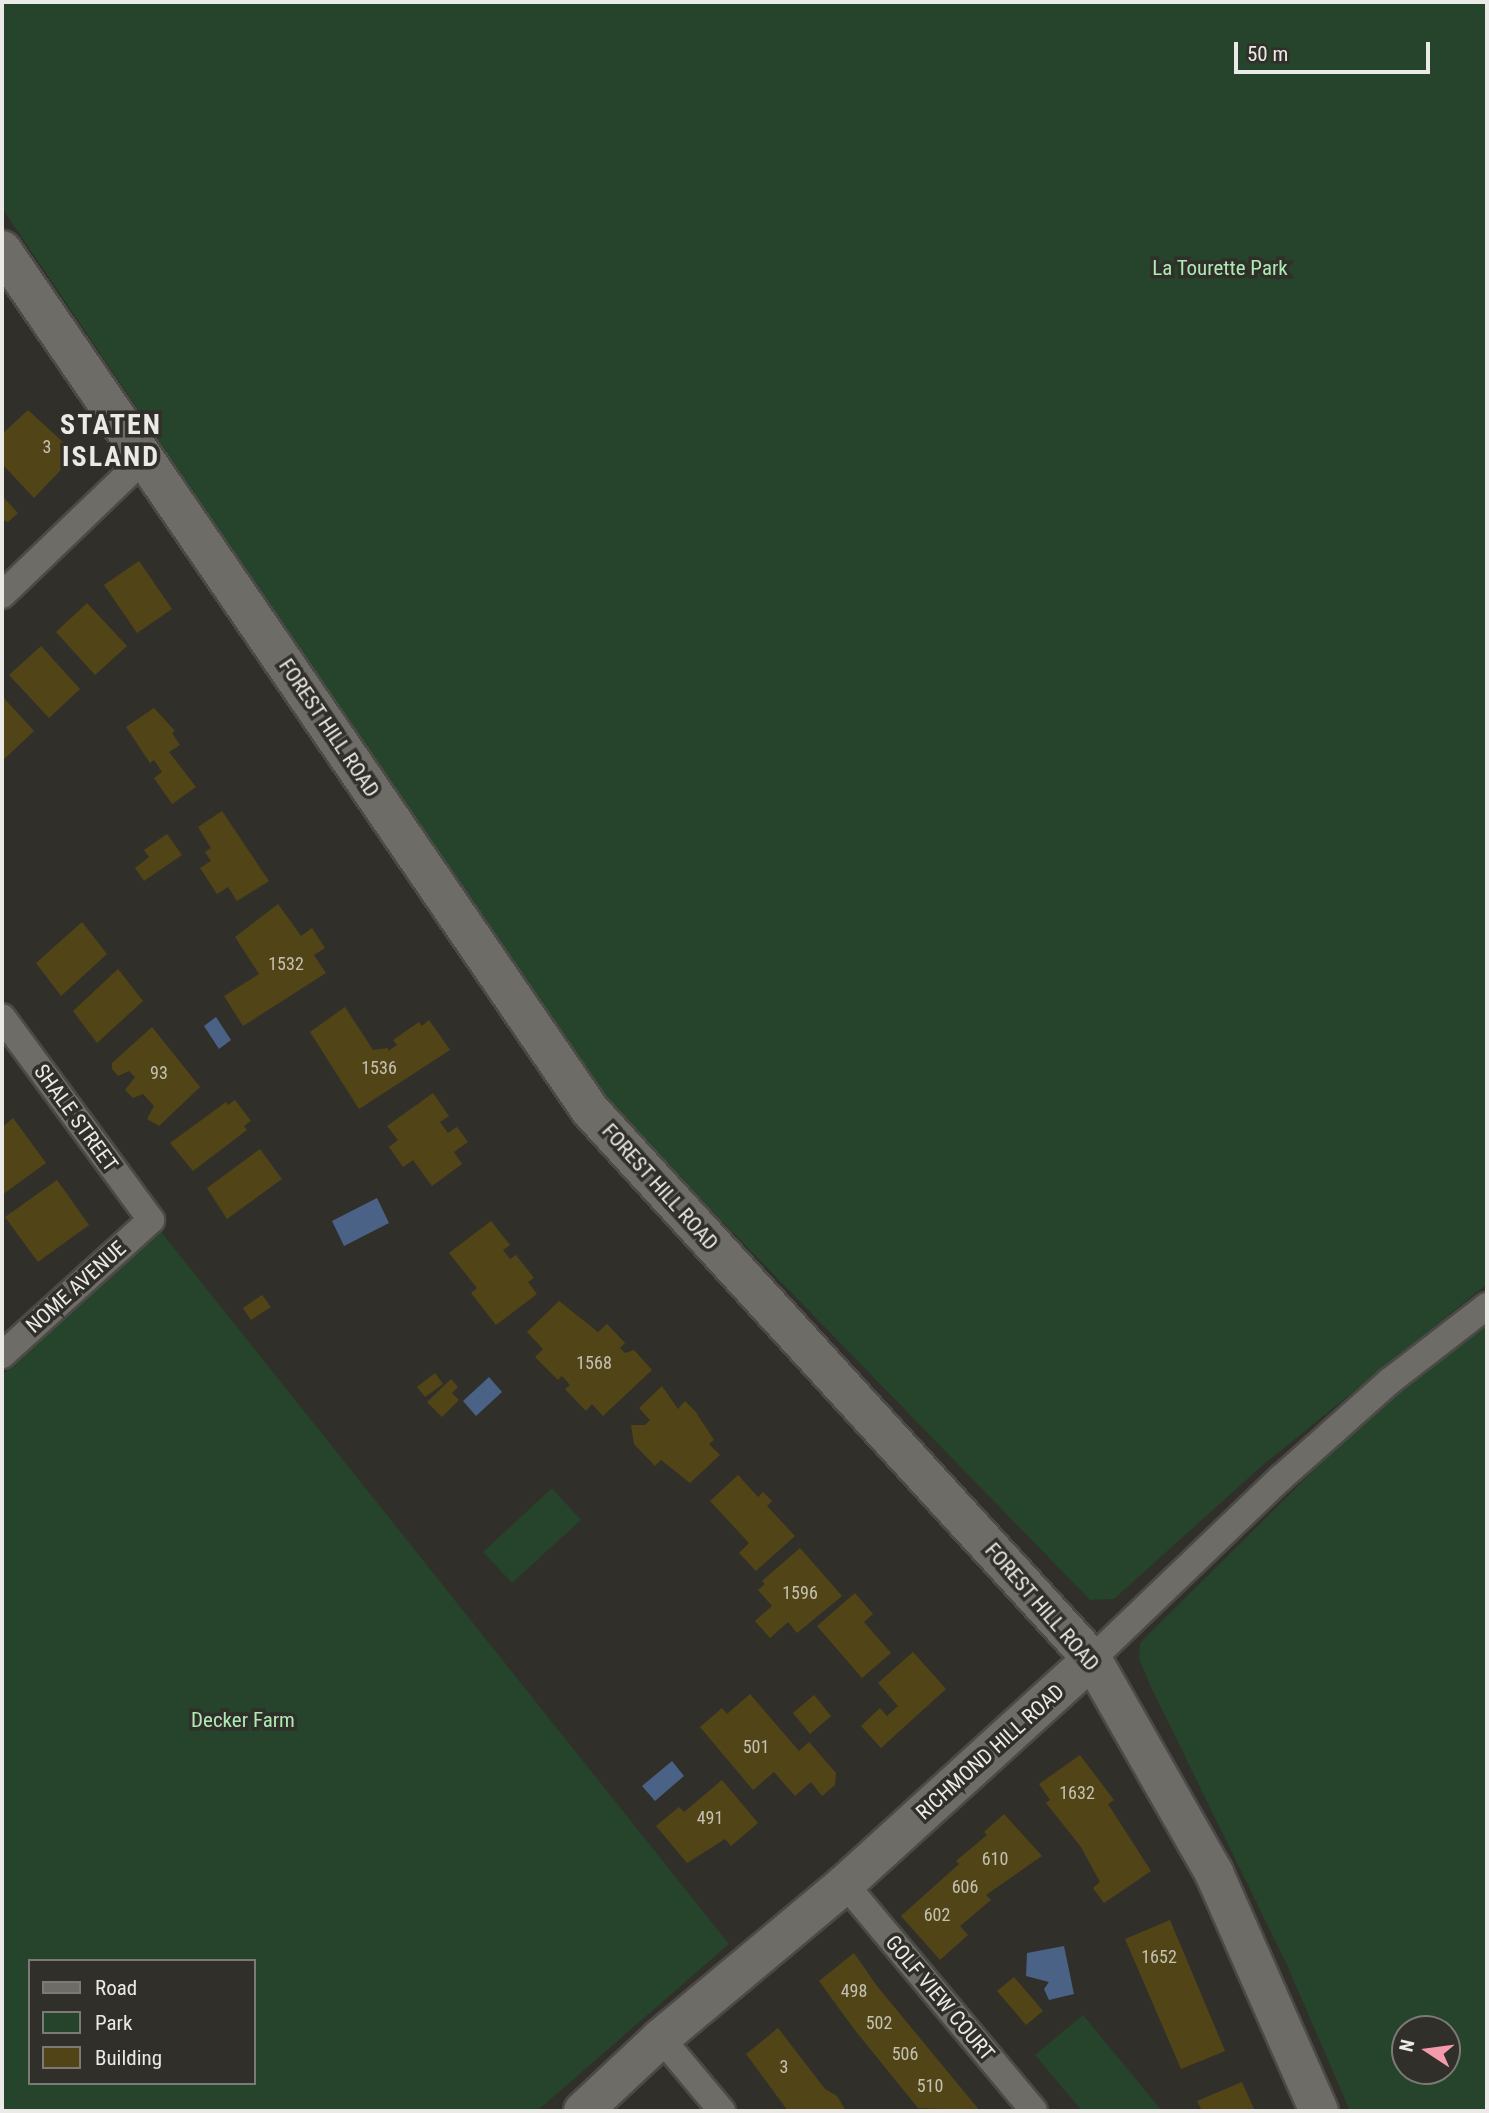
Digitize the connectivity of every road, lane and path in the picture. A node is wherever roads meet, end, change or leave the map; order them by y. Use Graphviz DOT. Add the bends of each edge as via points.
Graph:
graph roads {
  1 [pos="2,250"];
  2 [pos="145,458"];
  3 [pos="2,595"];
  4 [pos="2,1017"];
  5 [pos="151,1220"];
  6 [pos="1487,1306"];
  7 [pos="2,1355"];
  8 [pos="1092,1659"];
  9 [pos="845,1884"];
  10 [pos="661,2038"];
  11 [pos="583,2111"];
  12 [pos="722,2111"];
  13 [pos="1034,2111"];
  14 [pos="1319,2111"];
  1 -- 2 [label="street, FOREST HILL ROAD"];
  2 -- 3 [label="street"];
  2 -- 8 [label="street, FOREST HILL ROAD" via="590,1110"];
  4 -- 5 [label="street, SHALE STREET"];
  5 -- 7 [label="street, NOME AVENUE"];
  6 -- 8 [label="street, RICHMOND HILL ROAD" via="1390,1381 1281,1478"];
  8 -- 9 [label="street, RICHMOND HILL ROAD"];
  8 -- 14 [label="street, FOREST HILL ROAD" via="1214,1873"];
  9 -- 10 [label="street, RICHMOND HILL ROAD"];
  9 -- 13 [label="street, GOLF VIEW COURT"];
  10 -- 11 [label="street, RICHMOND HILL ROAD"];
  10 -- 12 [label="street"];
}
